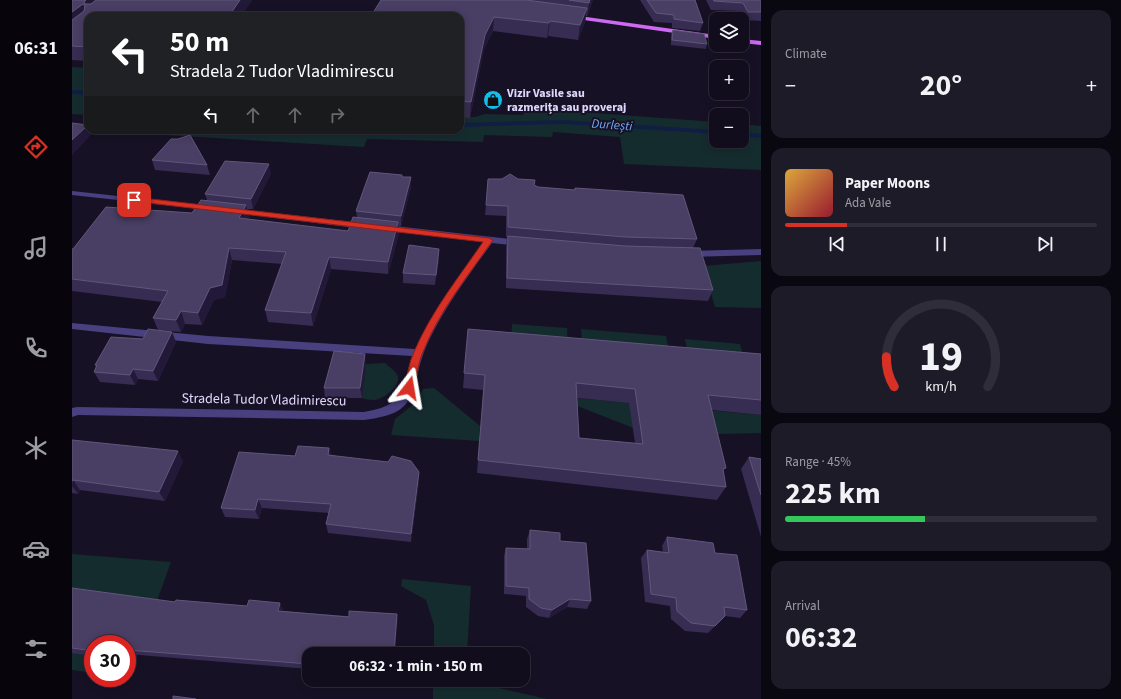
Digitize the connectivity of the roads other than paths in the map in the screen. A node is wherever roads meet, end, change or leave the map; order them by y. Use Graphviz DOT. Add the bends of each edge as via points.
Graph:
graph roads {
  1 [pos="562,15"];
  2 [pos="709,36"];
  3 [pos="749,42"];
  4 [pos="761,43"];
  5 [pos="72,193"];
  6 [pos="489,240"];
  7 [pos="528,244"];
  8 [pos="761,252"];
  9 [pos="682,254"];
  10 [pos="72,326"];
  11 [pos="418,353"];
  12 [pos="72,413"];
  1 -- 2 [label="main road"];
  3 -- 4 [label="main road"];
  5 -- 6 [label="street"];
  6 -- 7 [label="street"];
  6 -- 11 [label="street, Stradela Tudor Vladimirescu" via="450,296"];
  8 -- 9 [label="street"];
  10 -- 11 [label="street" via="208,340"];
  11 -- 12 [label="street, Stradela Tudor Vladimirescu" via="404,399 393,408 379,414 364,416 120,410"];
}
